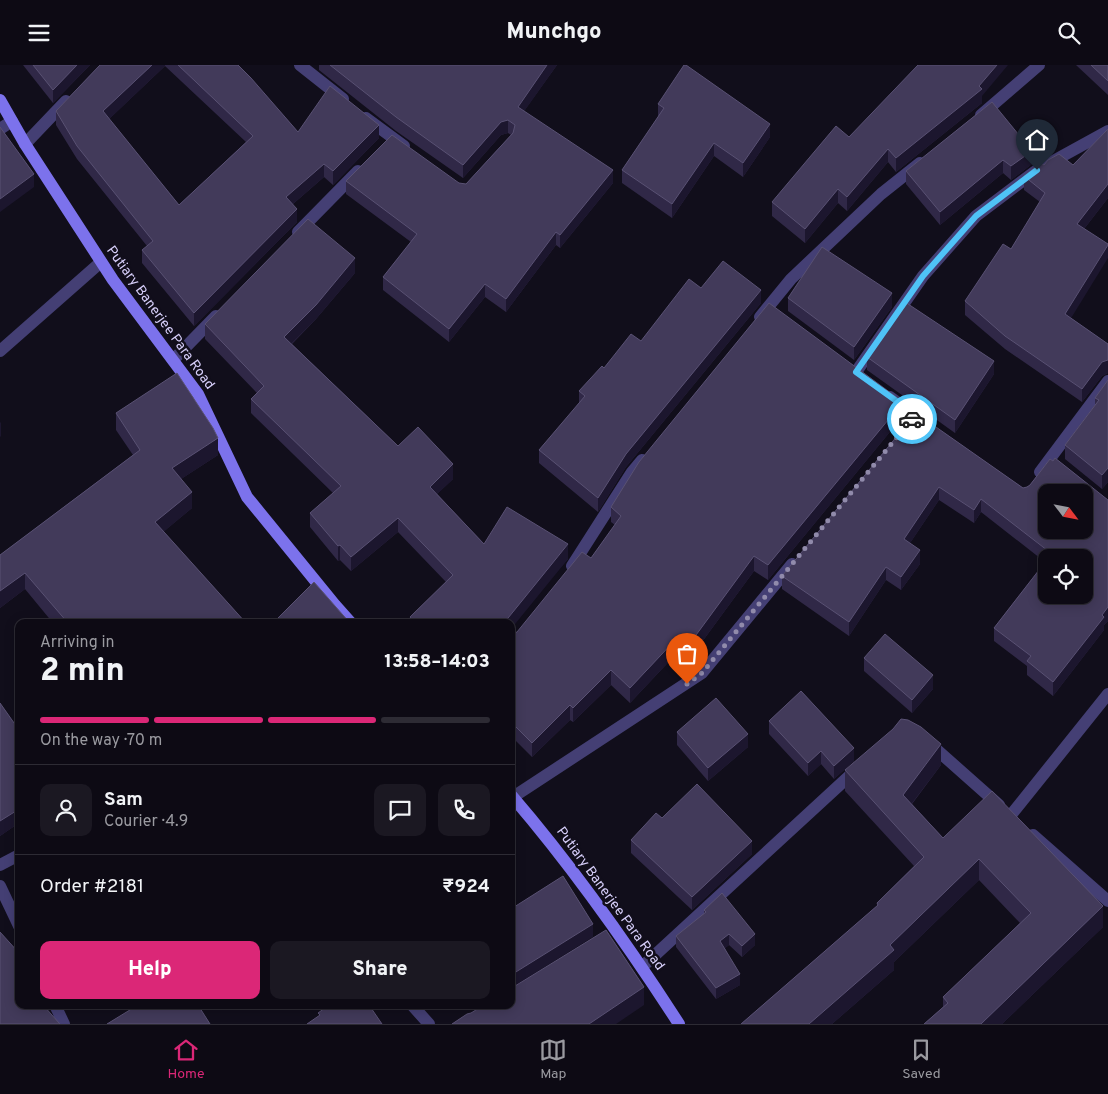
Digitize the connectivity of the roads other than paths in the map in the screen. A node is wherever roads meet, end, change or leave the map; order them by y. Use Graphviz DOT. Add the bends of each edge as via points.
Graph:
graph roads {
  1 [pos="300,65"];
  2 [pos="1039,65"];
  3 [pos="73,94"];
  4 [pos="0,100"];
  5 [pos="12,121"];
  6 [pos="972,122"];
  7 [pos="0,129"];
  8 [pos="1108,131"];
  9 [pos="26,144"];
  10 [pos="416,155"];
  11 [pos="926,158"];
  12 [pos="364,165"];
  13 [pos="289,242"];
  14 [pos="101,262"];
  15 [pos="227,304"];
  16 [pos="750,329"];
  17 [pos="0,351"];
  18 [pos="173,360"];
  19 [pos="856,372"];
  20 [pos="1108,381"];
  21 [pos="878,388"];
  22 [pos="897,437"];
  23 [pos="650,451"];
  24 [pos="1035,479"];
  25 [pos="798,556"];
  26 [pos="566,573"];
  27 [pos="347,619"];
  28 [pos="1108,694"];
  29 [pos="919,737"];
  30 [pos="868,758"];
  31 [pos="515,794"];
  32 [pos="515,799"];
  33 [pos="1018,822"];
  34 [pos="15,857"];
  35 [pos="0,865"];
  36 [pos="0,886"];
  37 [pos="1108,901"];
  38 [pos="15,918"];
  39 [pos="642,967"];
  40 [pos="57,1009"];
  41 [pos="415,1009"];
  42 [pos="64,1024"];
  43 [pos="428,1024"];
  44 [pos="679,1024"];
  1 -- 10 [label="street" via="388,141"];
  2 -- 6 [label="street"];
  3 -- 9 [label="street"];
  4 -- 5 [label="street, Putiary Banerjee Para Road"];
  5 -- 7 [label="street"];
  5 -- 9 [label="street, Putiary Banerjee Para Road"];
  8 -- 19 [label="street" via="1037,170 976,216 923,276"];
  9 -- 14 [label="street, Putiary Banerjee Para Road"];
  11 -- 16 [label="street" via="867,207 791,279 771,309"];
  12 -- 13 [label="street"];
  14 -- 17 [label="street"];
  14 -- 18 [label="street, Putiary Banerjee Para Road"];
  15 -- 18 [label="street"];
  18 -- 27 [label="street, Putiary Banerjee Para Road" via="198,394 247,497"];
  20 -- 24 [label="street" via="1055,461"];
  21 -- 22 [label="street" via="919,417"];
  23 -- 26 [label="street" via="632,472 579,558"];
  25 -- 31 [label="street" via="702,673"];
  28 -- 33 [label="street"];
  29 -- 33 [label="street"];
  30 -- 39 [label="street"];
  32 -- 39 [label="street, Putiary Banerjee Para Road" via="544,832 613,935"];
  33 -- 37 [label="street"];
  34 -- 35 [label="street"];
  36 -- 38 [label="street"];
  39 -- 44 [label="street, Putiary Banerjee Para Road"];
  40 -- 42 [label="street"];
  41 -- 43 [label="street"];
}
